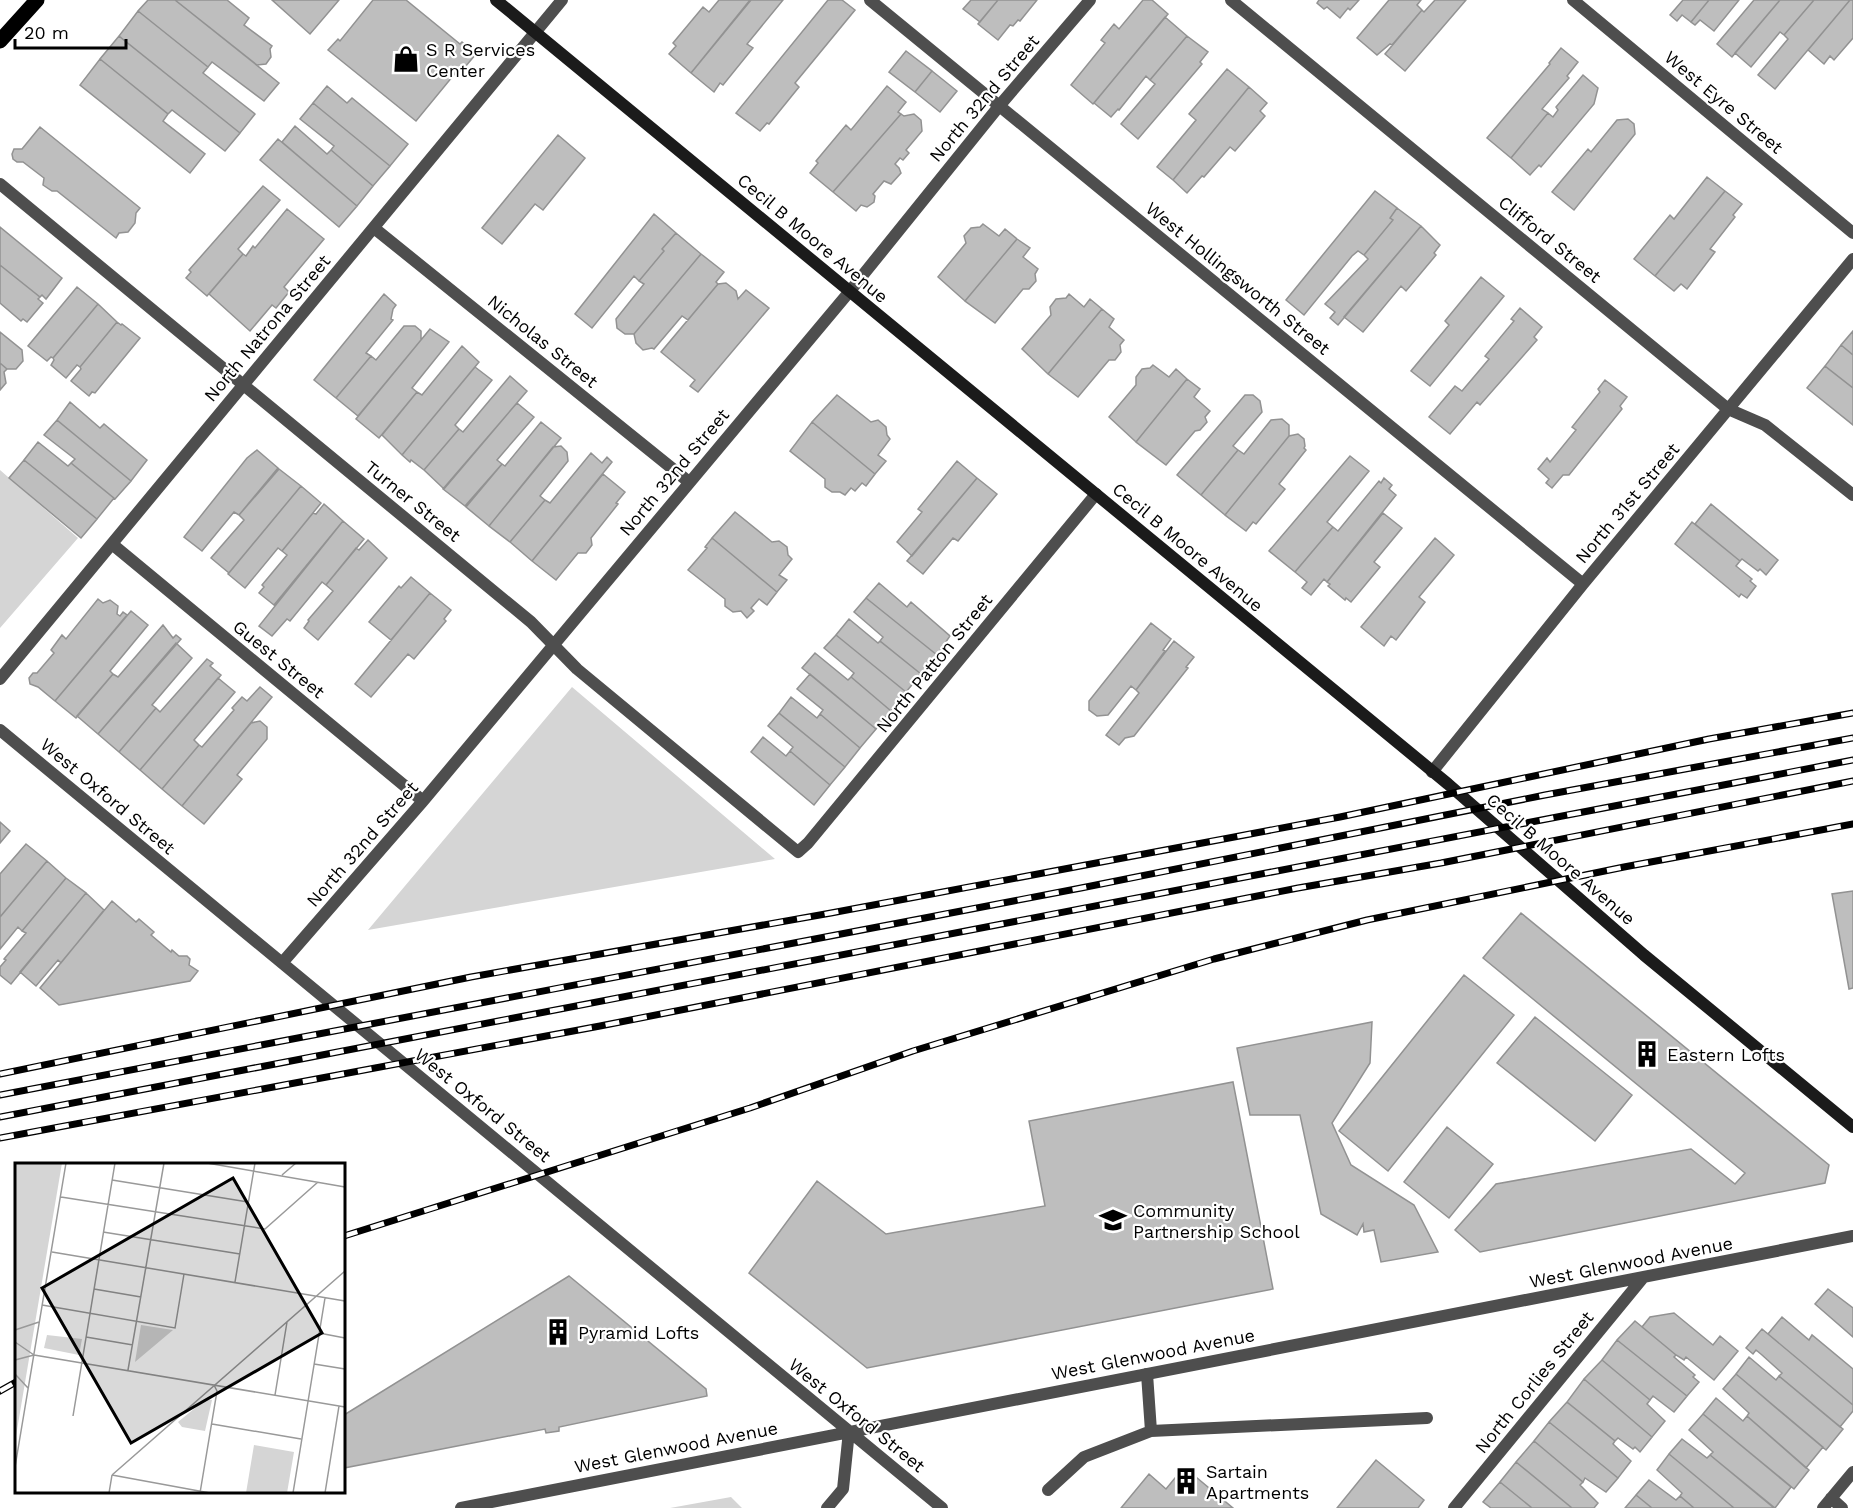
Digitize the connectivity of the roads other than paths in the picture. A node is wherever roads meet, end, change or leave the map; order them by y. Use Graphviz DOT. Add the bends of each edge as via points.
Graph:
graph roads {
  1 [pos="37,0"];
  2 [pos="496,0"];
  3 [pos="562,0"];
  4 [pos="870,0"];
  5 [pos="1090,0"];
  6 [pos="1231,0"];
  7 [pos="1573,0"];
  8 [pos="535,32"];
  9 [pos="0,41"];
  10 [pos="1000,105"];
  11 [pos="0,184"];
  12 [pos="374,228"];
  13 [pos="1853,233"];
  14 [pos="1853,259"];
  15 [pos="850,291"];
  16 [pos="243,385"];
  17 [pos="1728,409"];
  18 [pos="689,482"];
  19 [pos="1096,494"];
  20 [pos="1853,495"];
  21 [pos="112,544"];
  22 [pos="1583,584"];
  23 [pos="553,645"];
  24 [pos="0,679"];
  25 [pos="0,730"];
  26 [pos="1432,772"];
  27 [pos="423,801"];
  28 [pos="798,852"];
  29 [pos="282,963"];
  30 [pos="1853,1127"];
  31 [pos="1853,1236"];
  32 [pos="1642,1279"];
  33 [pos="1147,1374"];
  34 [pos="1427,1418"];
  35 [pos="849,1431"];
  36 [pos="1151,1431"];
  37 [pos="1853,1472"];
  38 [pos="1048,1490"];
  39 [pos="1827,1503"];
  40 [pos="461,1508"];
  41 [pos="827,1508"];
  42 [pos="942,1508"];
  43 [pos="1454,1508"];
  44 [pos="1842,1508"];
  1 -- 9 [label="main road"];
  2 -- 8 [label="street, Cecil B Moore Avenue"];
  3 -- 8 [label="street, North Natrona Street"];
  4 -- 10 [label="street, West Hollingsworth Street"];
  5 -- 10 [label="street, North 32nd Street"];
  6 -- 17 [label="street, Clifford Street"];
  7 -- 13 [label="street, West Eyre Street"];
  8 -- 12 [label="street, North Natrona Street"];
  8 -- 15 [label="street, Cecil B Moore Avenue"];
  10 -- 15 [label="street, North 32nd Street"];
  10 -- 22 [label="street, West Hollingsworth Street"];
  11 -- 16 [label="street, Turner Street"];
  12 -- 16 [label="street, North Natrona Street"];
  12 -- 18 [label="street, Nicholas Street"];
  14 -- 17 [label="street, North 31st Street"];
  15 -- 18 [label="street, North 32nd Street"];
  15 -- 19 [label="street, Cecil B Moore Avenue"];
  16 -- 21 [label="street, North Natrona Street"];
  16 -- 23 [label="street, Turner Street" via="531,622"];
  17 -- 20 [label="street, Clifford Street" via="1765,425"];
  17 -- 22 [label="street, North 31st Street"];
  18 -- 23 [label="street, North 32nd Street"];
  19 -- 26 [label="street, Cecil B Moore Avenue"];
  19 -- 28 [label="street, North Patton Street"];
  21 -- 24 [label="street, North Natrona Street"];
  21 -- 27 [label="street, Guest Street"];
  22 -- 26 [label="street, North 31st Street"];
  23 -- 27 [label="street, North 32nd Street"];
  23 -- 28 [label="street, Turner Street"];
  25 -- 29 [label="street, West Oxford Street"];
  26 -- 30 [label="street, Cecil B Moore Avenue" via="1644,956"];
  27 -- 29 [label="street, North 32nd Street"];
  29 -- 35 [label="street, West Oxford Street"];
  31 -- 32 [label="street, West Glenwood Avenue"];
  32 -- 33 [label="street, West Glenwood Avenue"];
  32 -- 43 [label="street, North Corlies Street"];
  33 -- 35 [label="street, West Glenwood Avenue"];
  33 -- 36 [label="street"];
  34 -- 36 [label="street"];
  35 -- 40 [label="street, West Glenwood Avenue"];
  35 -- 41 [label="street" via="843,1489"];
  35 -- 42 [label="street, West Oxford Street"];
  36 -- 38 [label="street" via="1084,1457"];
  37 -- 39 [label="street"];
  39 -- 44 [label="street"];
}
